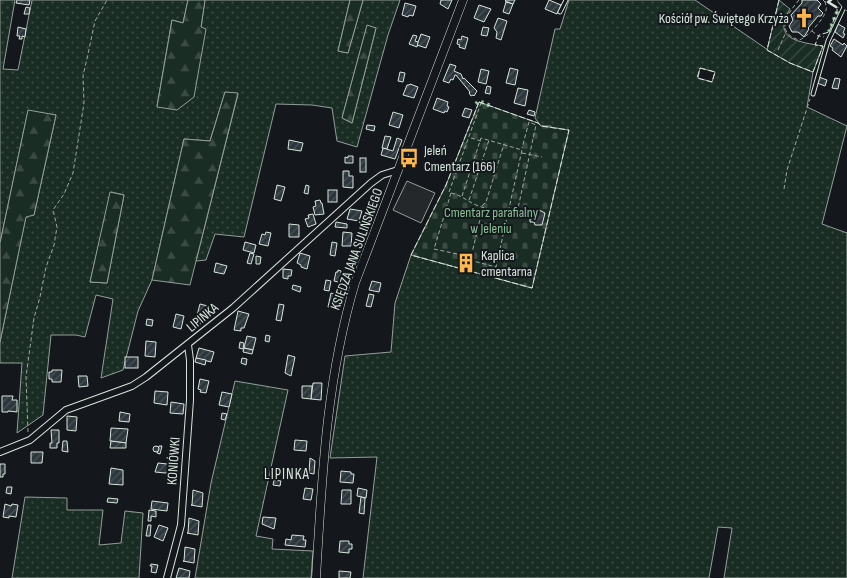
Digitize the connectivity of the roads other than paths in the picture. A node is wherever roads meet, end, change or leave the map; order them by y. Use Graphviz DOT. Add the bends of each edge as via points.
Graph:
graph roads {
  1 [pos="463,0"];
  2 [pos="566,0"];
  3 [pos="845,3"];
  4 [pos="560,12"];
  5 [pos="813,94"];
  6 [pos="398,170"];
  7 [pos="188,345"];
  8 [pos="0,452"];
  9 [pos="167,578"];
  10 [pos="316,578"];
  1 -- 6 [label="street, KSIĘDZA JANA SULIŃSKIEGO"];
  2 -- 4 [label="lane"];
  3 -- 5 [label="lane" via="829,38"];
  6 -- 7 [label="street, LIPINKA" via="371,183"];
  6 -- 10 [label="street, KSIĘDZA JANA SULIŃSKIEGO" via="355,283 338,351 324,446"];
  7 -- 8 [label="street, LIPINKA" via="132,386 66,410 30,440"];
  7 -- 9 [label="street, KONIÓWKI" via="190,400 181,525"];
}
